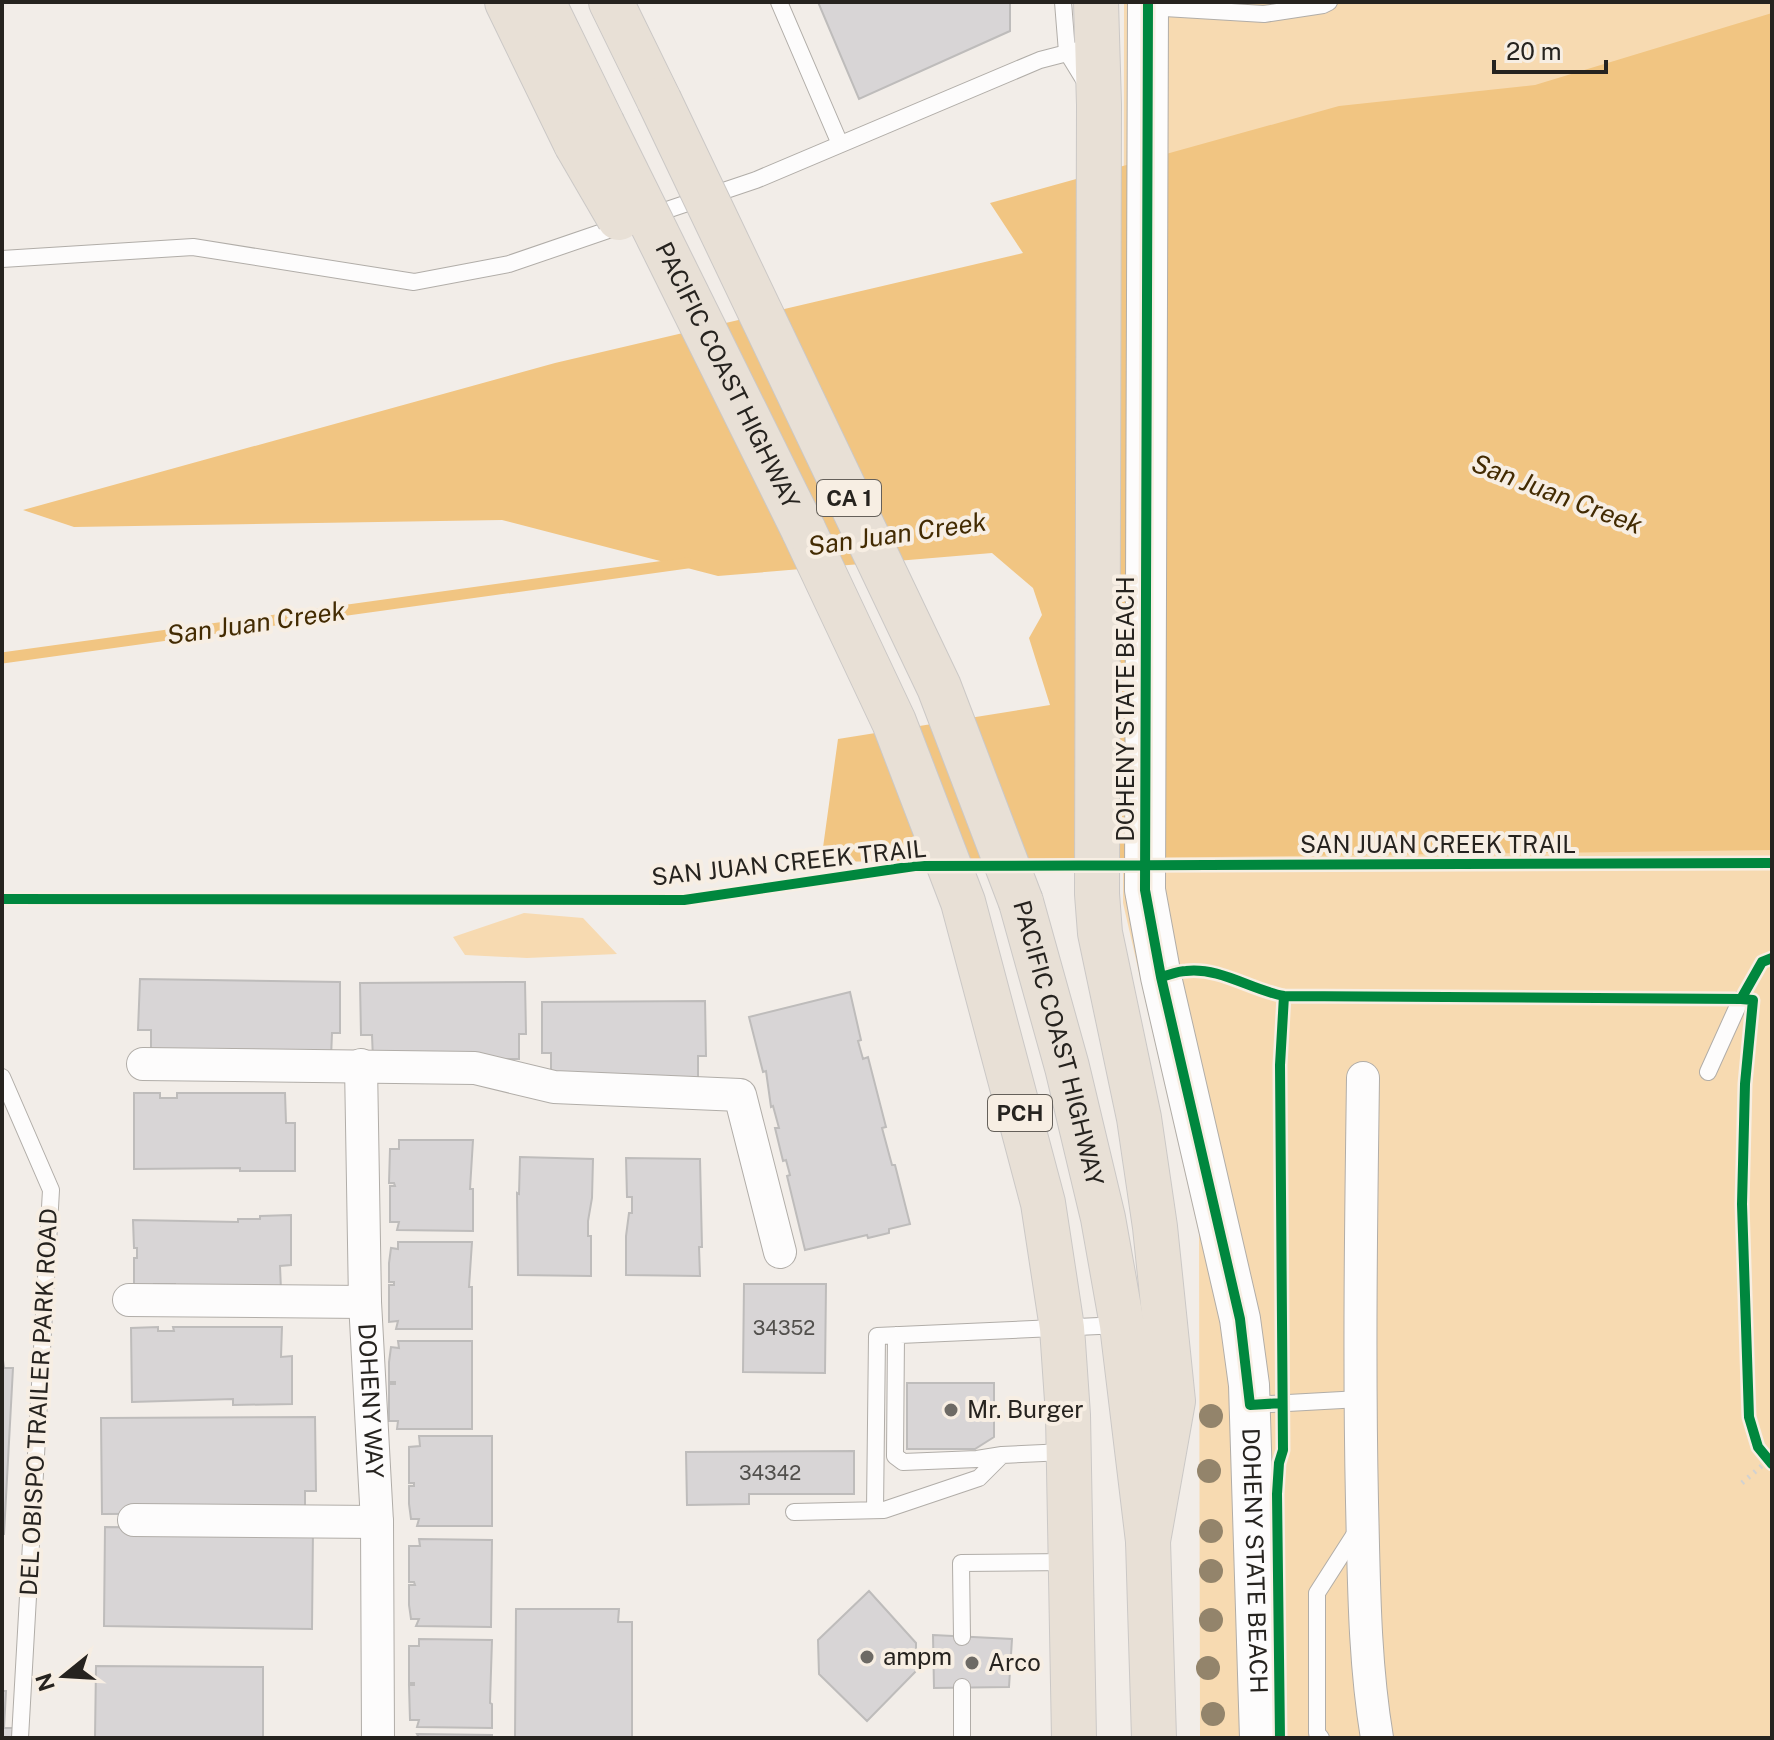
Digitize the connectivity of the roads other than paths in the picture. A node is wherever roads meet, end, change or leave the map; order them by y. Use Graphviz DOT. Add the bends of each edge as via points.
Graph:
graph roads {
  1 [pos="507,2"];
  2 [pos="543,2"];
  3 [pos="611,2"];
  4 [pos="779,2"];
  5 [pos="1063,2"];
  6 [pos="1096,2"];
  7 [pos="1329,2"];
  8 [pos="1148,4"];
  9 [pos="1081,49"];
  10 [pos="589,134"];
  11 [pos="840,144"];
  12 [pos="2,259"];
  13 [pos="963,902"];
  14 [pos="1021,902"];
  15 [pos="1741,999"];
  16 [pos="143,1064"];
  17 [pos="361,1065"];
  18 [pos="1708,1072"];
  19 [pos="2,1077"];
  20 [pos="1363,1078"];
  21 [pos="780,1252"];
  22 [pos="129,1300"];
  23 [pos="365,1302"];
  24 [pos="1122,1325"];
  25 [pos="1062,1328"];
  26 [pos="896,1335"];
  27 [pos="1360,1399"];
  28 [pos="1250,1405"];
  29 [pos="1069,1452"];
  30 [pos="1002,1455"];
  31 [pos="875,1510"];
  32 [pos="794,1512"];
  33 [pos="134,1520"];
  34 [pos="1363,1521"];
  35 [pos="377,1522"];
  36 [pos="1148,1541"];
  37 [pos="1072,1562"];
  38 [pos="962,1637"];
  39 [pos="962,1687"];
  40 [pos="20,1738"];
  41 [pos="378,1738"];
  42 [pos="962,1738"];
  43 [pos="1074,1738"];
  44 [pos="1154,1738"];
  45 [pos="1260,1738"];
  46 [pos="1321,1738"];
  47 [pos="1377,1738"];
  1 -- 10 [label="highway"];
  2 -- 10 [label="highway"];
  3 -- 14 [label="highway, PACIFIC COAST HIGHWAY / CA 1, bridge" via="939,687"];
  4 -- 11 [label="lane"];
  5 -- 9 [label="lane"];
  6 -- 9 [label="highway"];
  7 -- 8 [label="lane" via="1264,14"];
  8 -- 28 [label="street, DOHENY STATE BEACH" via="1145,890 1240,1319"];
  9 -- 11 [label="lane" via="1040,60"];
  9 -- 36 [label="highway" via="1099,105 1097,894 1100,933 1139,1118 1173,1401"];
  10 -- 13 [label="highway, PACIFIC COAST HIGHWAY / CA 1, bridge" via="803,529 894,722"];
  11 -- 12 [label="lane" via="756,180 509,264 414,282 193,247"];
  13 -- 25 [label="highway, PACIFIC COAST HIGHWAY / PCH" via="1043,1203"];
  14 -- 24 [label="highway, PACIFIC COAST HIGHWAY / PCH" via="1103,1218"];
  15 -- 18 [label="lane"];
  16 -- 17 [label="street"];
  17 -- 21 [label="street" via="475,1068 554,1087 740,1095"];
  17 -- 23 [label="street, DOHENY WAY"];
  19 -- 40 [label="lane, DEL OBISPO TRAILER PARK ROAD" via="51,1190"];
  20 -- 27 [label="street"];
  22 -- 23 [label="street"];
  23 -- 35 [label="street, DOHENY WAY"];
  24 -- 25 [label="lane"];
  24 -- 36 [label="highway, PACIFIC COAST HIGHWAY / PCH"];
  25 -- 26 [label="lane"];
  25 -- 29 [label="highway, PACIFIC COAST HIGHWAY / PCH"];
  26 -- 30 [label="lane" via="895,1456 903,1462"];
  26 -- 31 [label="lane" via="877,1336"];
  27 -- 28 [label="lane"];
  27 -- 34 [label="street"];
  28 -- 45 [label="street, DOHENY STATE BEACH"];
  29 -- 30 [label="lane"];
  29 -- 37 [label="highway, PACIFIC COAST HIGHWAY / PCH"];
  30 -- 31 [label="lane" via="979,1478"];
  31 -- 32 [label="lane"];
  33 -- 35 [label="street"];
  34 -- 46 [label="lane" via="1317,1593"];
  34 -- 47 [label="street" via="1369,1692"];
  35 -- 41 [label="street, DOHENY WAY"];
  36 -- 44 [label="highway, PACIFIC COAST HIGHWAY / PCH"];
  37 -- 38 [label="lane" via="961,1563"];
  37 -- 43 [label="highway, PACIFIC COAST HIGHWAY / PCH"];
  39 -- 42 [label="lane"];
}
